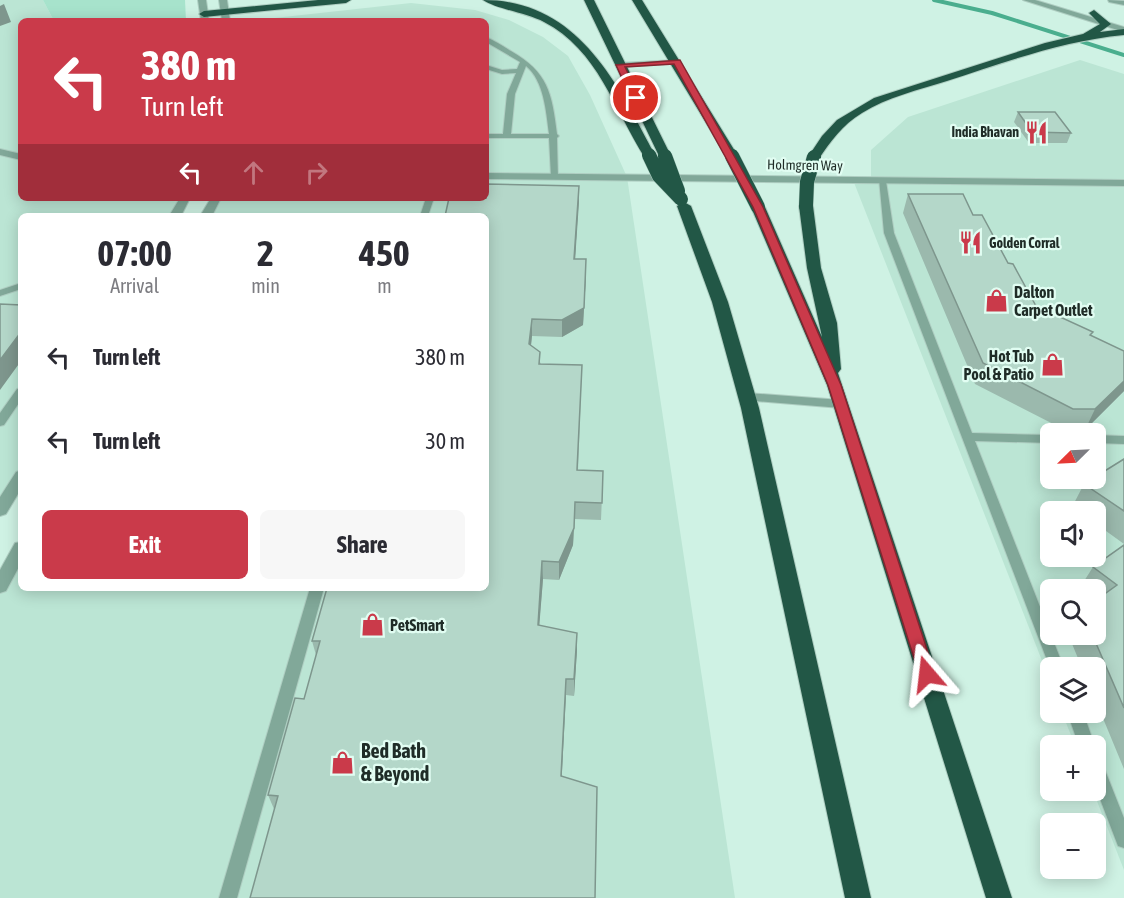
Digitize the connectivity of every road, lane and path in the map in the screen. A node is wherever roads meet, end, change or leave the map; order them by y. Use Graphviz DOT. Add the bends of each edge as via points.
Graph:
graph roads {
  1 [pos="202,0"];
  2 [pos="223,0"];
  3 [pos="346,0"];
  4 [pos="488,0"];
  5 [pos="589,0"];
  6 [pos="637,0"];
  7 [pos="1027,0"];
  8 [pos="1053,0"];
  9 [pos="1112,0"];
  10 [pos="1124,3"];
  11 [pos="1094,13"];
  12 [pos="226,17"];
  13 [pos="204,18"];
  14 [pos="1124,21"];
  15 [pos="1105,25"];
  16 [pos="1124,31"];
  17 [pos="1086,36"];
  18 [pos="489,41"];
  19 [pos="524,61"];
  20 [pos="677,62"];
  21 [pos="620,65"];
  22 [pos="489,68"];
  23 [pos="520,71"];
  24 [pos="489,136"];
  25 [pos="507,136"];
  26 [pos="555,136"];
  27 [pos="0,152"];
  28 [pos="18,156"];
  29 [pos="489,176"];
  30 [pos="555,177"];
  31 [pos="882,181"];
  32 [pos="1124,183"];
  33 [pos="683,203"];
  34 [pos="18,287"];
  35 [pos="0,293"];
  36 [pos="838,395"];
  37 [pos="18,396"];
  38 [pos="747,397"];
  39 [pos="0,422"];
  40 [pos="968,437"];
  41 [pos="1040,439"];
  42 [pos="1106,439"];
  43 [pos="1124,440"];
  44 [pos="18,481"];
  45 [pos="0,510"];
  46 [pos="18,553"];
  47 [pos="0,586"];
  48 [pos="316,591"];
  49 [pos="1053,657"];
  50 [pos="1106,793"];
  51 [pos="1124,840"];
  52 [pos="228,898"];
  53 [pos="858,898"];
  54 [pos="999,898"];
  1 -- 13 [label="street"];
  2 -- 12 [label="street"];
  3 -- 12 [label="highway"];
  4 -- 33 [label="highway, bridge" via="538,15 575,38 607,75 659,176"];
  5 -- 21 [label="highway"];
  6 -- 20 [label="highway"];
  7 -- 15 [label="street"];
  8 -- 11 [label="street"];
  9 -- 10 [label="street"];
  11 -- 14 [label="street"];
  11 -- 15 [label="highway" via="1105,20"];
  12 -- 13 [label="highway"];
  15 -- 16 [label="street"];
  15 -- 17 [label="highway"];
  16 -- 17 [label="highway"];
  17 -- 36 [label="highway, bridge" via="911,88 861,108 833,130 814,157 806,206 814,268 829,323"];
  18 -- 19 [label="lane"];
  19 -- 23 [label="lane"];
  19 -- 26 [label="lane" via="538,73"];
  20 -- 21 [label="lane"];
  20 -- 36 [label="highway, bridge" via="758,207"];
  21 -- 33 [label="highway, bridge"];
  22 -- 23 [label="lane"];
  23 -- 25 [label="lane" via="511,94"];
  24 -- 25 [label="lane"];
  25 -- 26 [label="lane"];
  26 -- 30 [label="lane"];
  27 -- 28 [label="street"];
  29 -- 30 [label="street, Holmgren Way"];
  30 -- 31 [label="street, Holmgren Way"];
  31 -- 32 [label="street, Holmgren Way"];
  31 -- 40 [label="lane" via="889,233"];
  33 -- 38 [label="highway" via="720,302"];
  34 -- 35 [label="lane"];
  36 -- 38 [label="lane"];
  36 -- 54 [label="highway"];
  37 -- 39 [label="lane"];
  38 -- 53 [label="highway"];
  40 -- 41 [label="lane"];
  40 -- 49 [label="lane"];
  42 -- 43 [label="lane"];
  44 -- 45 [label="street"];
  46 -- 47 [label="street"];
  48 -- 52 [label="lane"];
  50 -- 51 [label="lane"];
}
